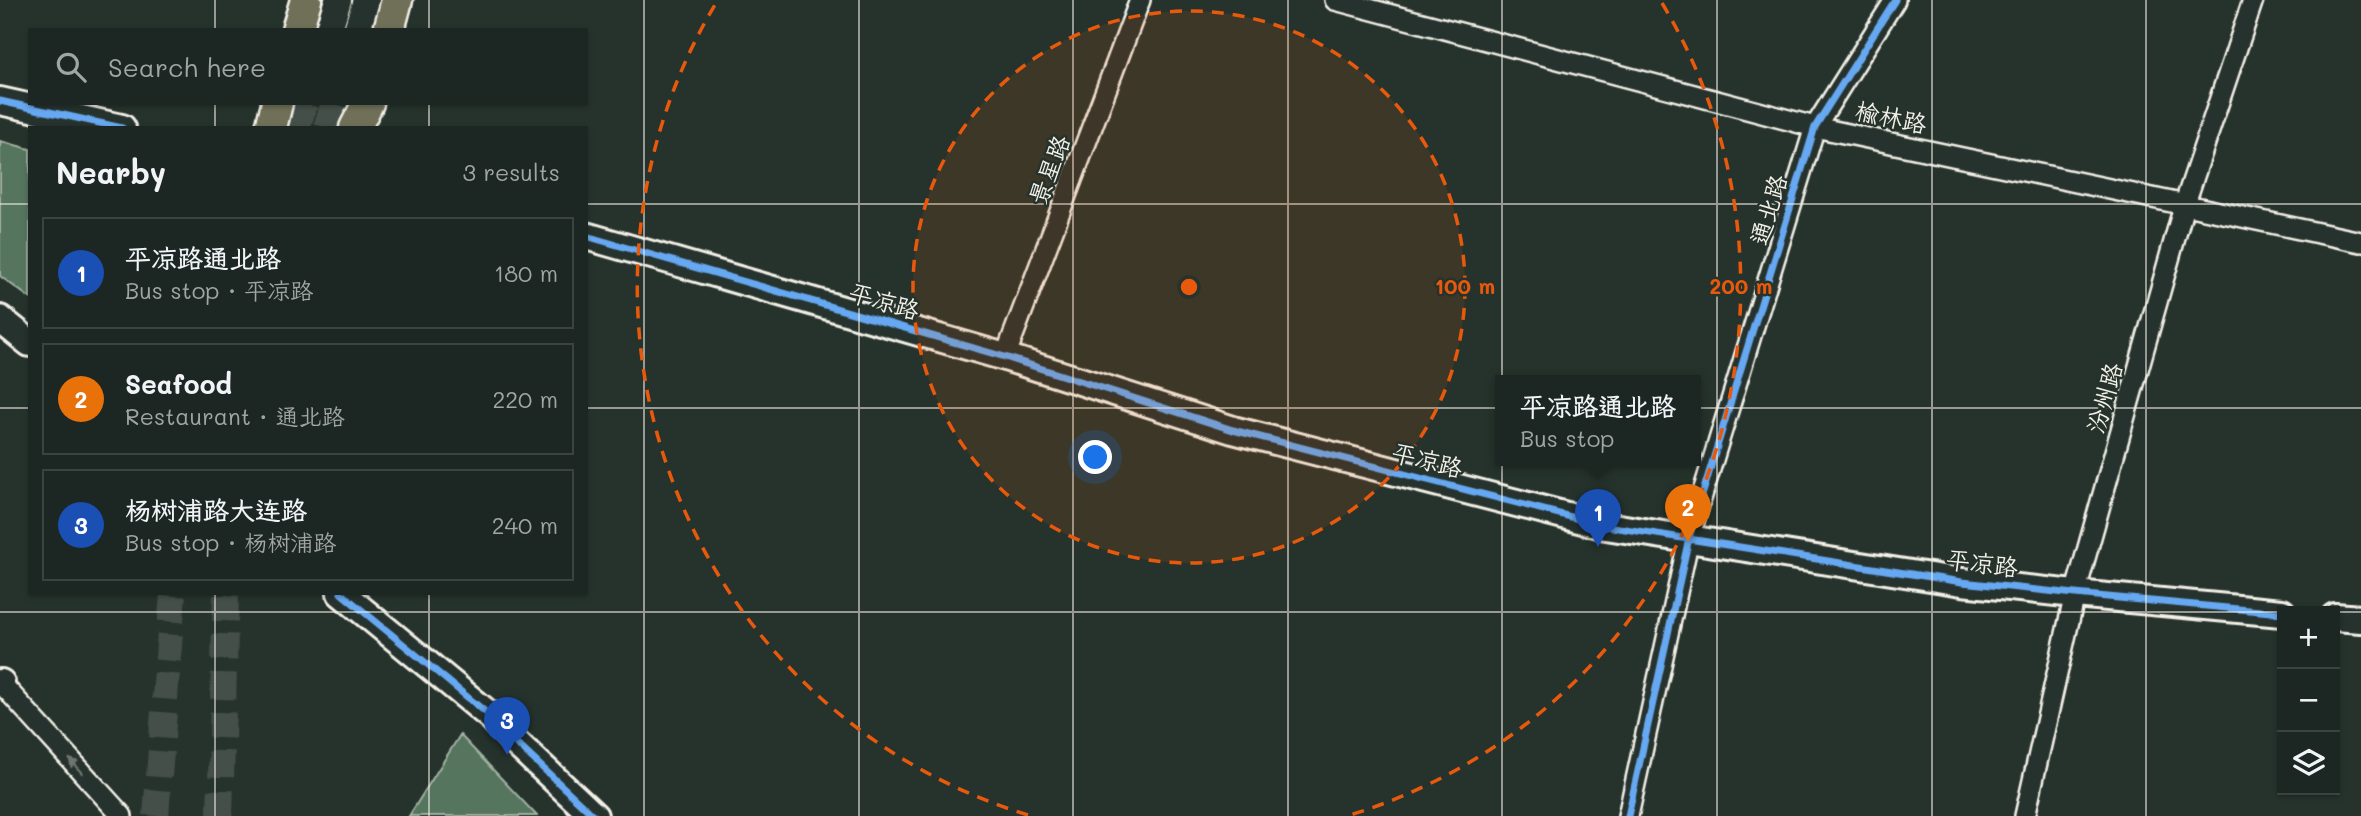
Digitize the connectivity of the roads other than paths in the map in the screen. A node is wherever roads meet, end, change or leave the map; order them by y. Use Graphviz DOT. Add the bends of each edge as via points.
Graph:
graph roads {
  1 [pos="306,0"];
  2 [pos="338,0"];
  3 [pos="366,0"];
  4 [pos="397,0"];
  5 [pos="1140,0"];
  6 [pos="1335,0"];
  7 [pos="1895,0"];
  8 [pos="2253,0"];
  9 [pos="298,28"];
  10 [pos="329,28"];
  11 [pos="358,28"];
  12 [pos="390,28"];
  13 [pos="0,101"];
  14 [pos="277,105"];
  15 [pos="367,105"];
  16 [pos="113,126"];
  17 [pos="271,126"];
  18 [pos="356,126"];
  19 [pos="1815,127"];
  20 [pos="2184,206"];
  21 [pos="588,237"];
  22 [pos="2361,242"];
  23 [pos="0,319"];
  24 [pos="28,341"];
  25 [pos="1005,357"];
  26 [pos="1689,538"];
  27 [pos="2075,594"];
  28 [pos="343,595"];
  29 [pos="2277,613"];
  30 [pos="2340,618"];
  31 [pos="2361,620"];
  32 [pos="0,684"];
  33 [pos="122,816"];
  34 [pos="594,816"];
  35 [pos="1628,816"];
  36 [pos="2025,816"];
  1 -- 9 [label="main road"];
  2 -- 10 [label="main road"];
  3 -- 11 [label="main road"];
  4 -- 12 [label="main road"];
  5 -- 25 [label="street, 景星路"];
  6 -- 19 [label="street, 榆林路"];
  7 -- 19 [label="street, 通北路"];
  8 -- 20 [label="street, 汾州路"];
  13 -- 16 [label="main road"];
  14 -- 17 [label="main road"];
  15 -- 18 [label="main road"];
  19 -- 20 [label="street, 榆林路"];
  19 -- 26 [label="street, 通北路"];
  20 -- 22 [label="street, 榆林路"];
  20 -- 27 [label="street, 汾州路"];
  21 -- 25 [label="main road, 平凉路"];
  23 -- 24 [label="main road"];
  25 -- 26 [label="main road, 平凉路" via="1329,456 1606,526"];
  26 -- 27 [label="main road, 平凉路" via="1962,582"];
  26 -- 35 [label="street, 通北路"];
  27 -- 29 [label="main road, 平凉路"];
  27 -- 36 [label="street, 汾州路"];
  28 -- 34 [label="main road" via="494,719"];
  30 -- 31 [label="main road"];
  33 -- 32 [label="street, one-way"];
}
